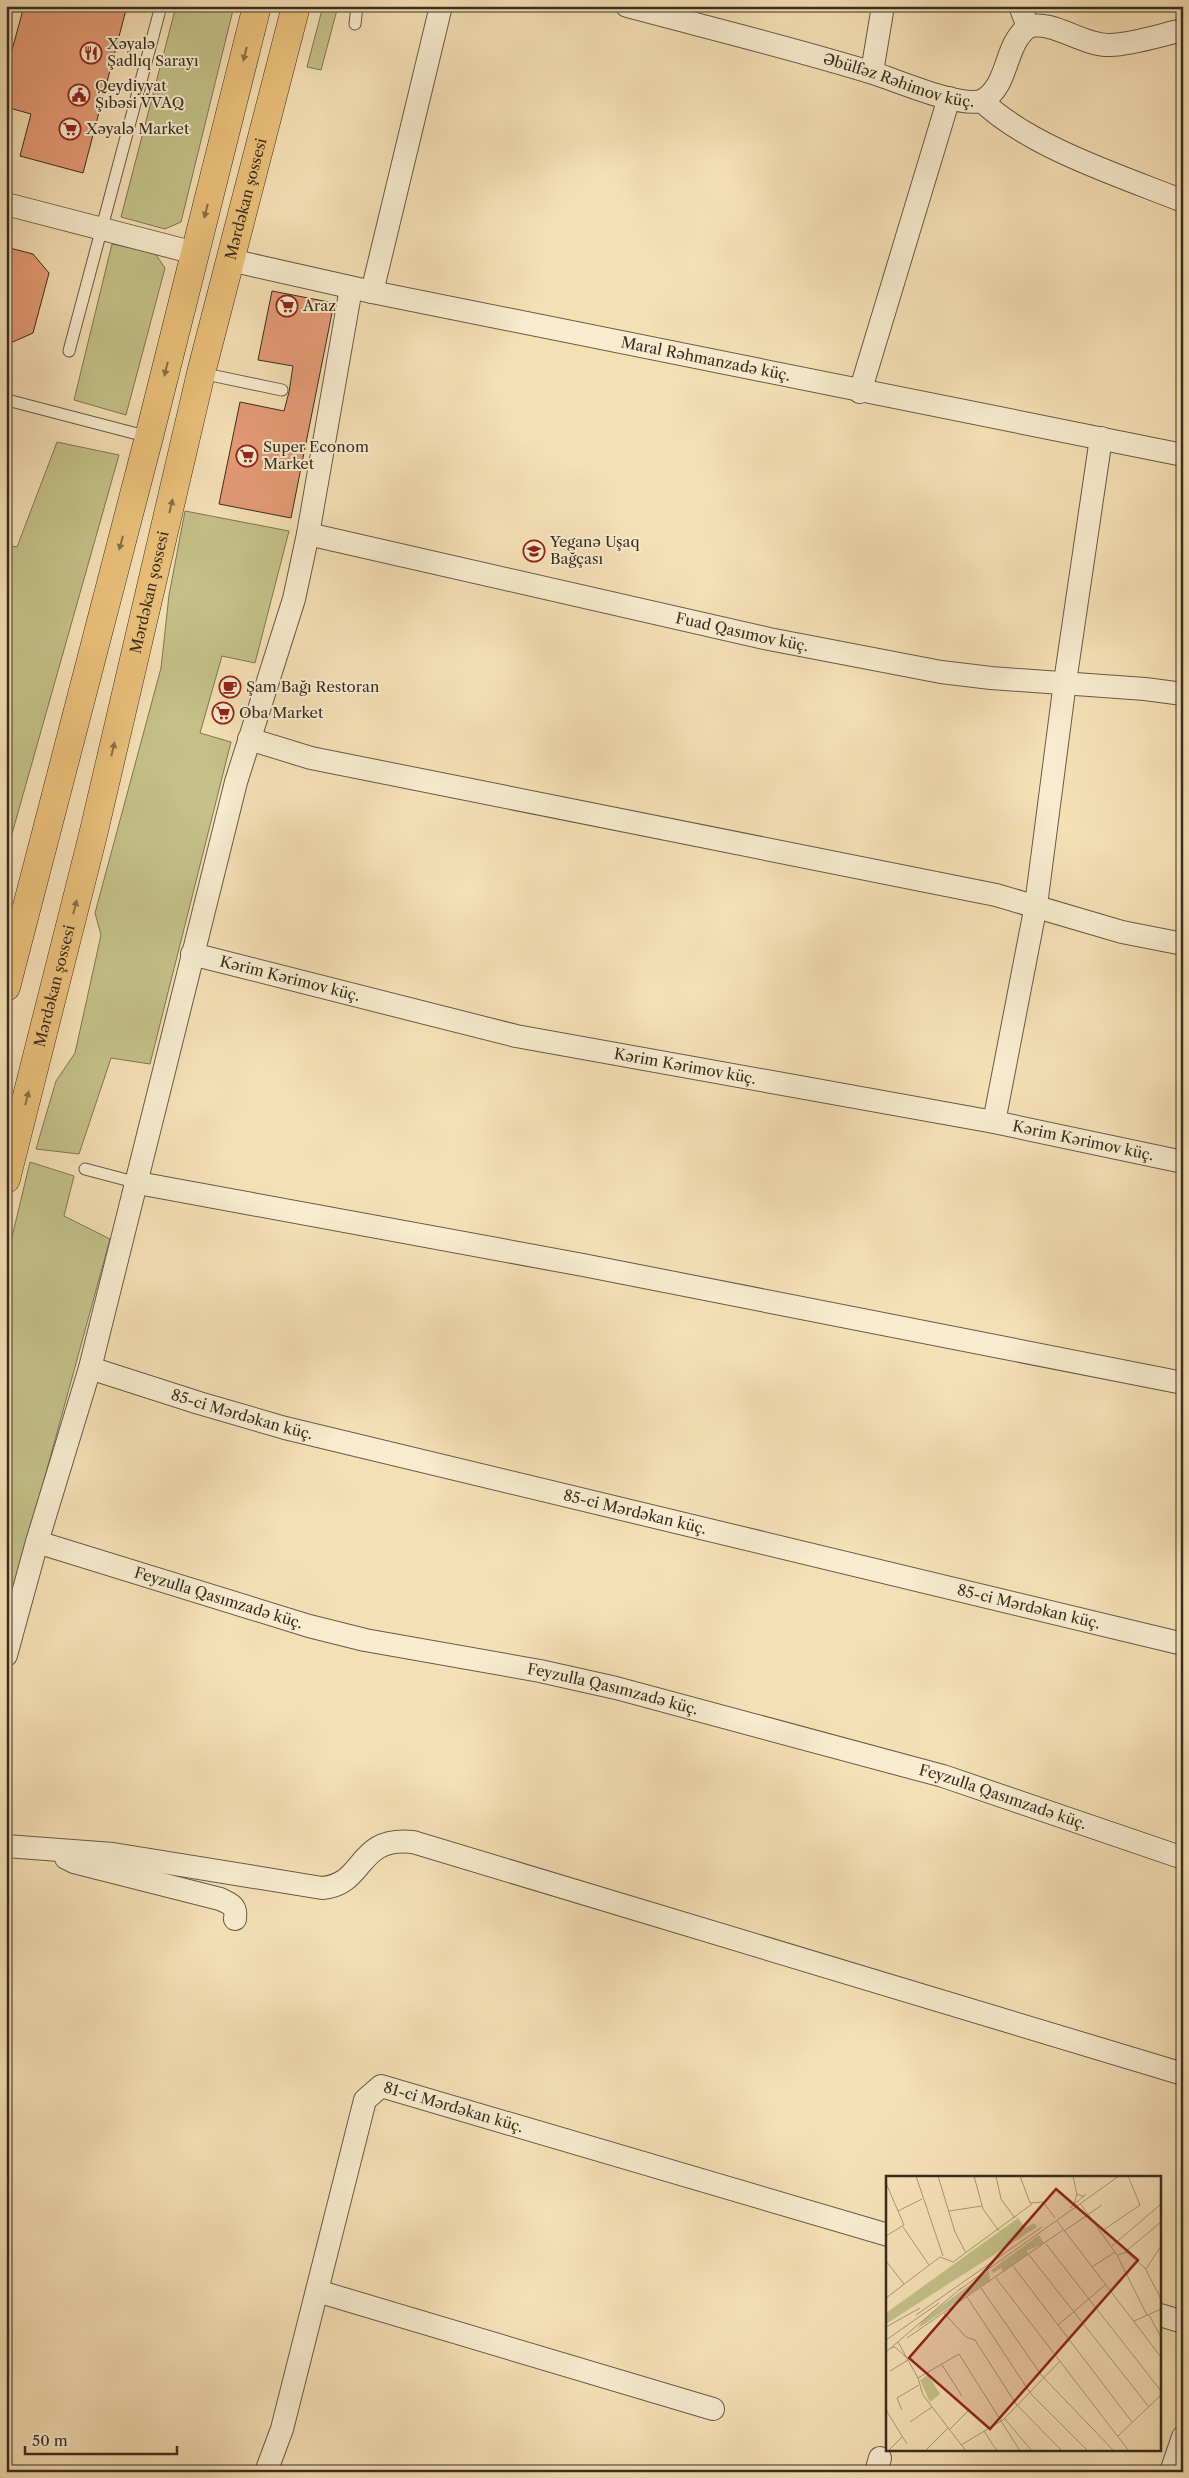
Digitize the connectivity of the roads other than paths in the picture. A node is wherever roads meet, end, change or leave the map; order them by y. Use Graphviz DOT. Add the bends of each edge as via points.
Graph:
graph roads {
  1 [pos="161,6"];
  2 [pos="257,6"];
  3 [pos="296,6"];
  4 [pos="357,6"];
  5 [pos="441,6"];
  6 [pos="628,6"];
  7 [pos="883,6"];
  8 [pos="686,14"];
  9 [pos="1024,16"];
  10 [pos="355,24"];
  11 [pos="1183,30"];
  12 [pos="872,72"];
  13 [pos="949,98"];
  14 [pos="982,102"];
  15 [pos="1183,201"];
  16 [pos="6,204"];
  17 [pos="103,228"];
  18 [pos="195,253"];
  19 [pos="230,260"];
  20 [pos="361,290"];
  21 [pos="69,350"];
  22 [pos="201,373"];
  23 [pos="282,390"];
  24 [pos="860,392"];
  25 [pos="11,401"];
  26 [pos="149,436"];
  27 [pos="1101,438"];
  28 [pos="1183,455"];
  29 [pos="308,534"];
  30 [pos="1065,682"];
  31 [pos="1183,694"];
  32 [pos="249,739"];
  33 [pos="1036,905"];
  34 [pos="1183,944"];
  35 [pos="192,954"];
  36 [pos="6,986"];
  37 [pos="994,1122"];
  38 [pos="1183,1162"];
  39 [pos="85,1169"];
  40 [pos="6,1179"];
  41 [pos="138,1183"];
  42 [pos="90,1368"];
  43 [pos="1183,1383"];
  44 [pos="37,1542"];
  45 [pos="1183,1644"];
  46 [pos="6,1655"];
  47 [pos="6,1846"];
  48 [pos="58,1849"];
  49 [pos="1183,1858"];
  50 [pos="235,1919"];
  51 [pos="1183,2074"];
  52 [pos="886,2234"];
  53 [pos="317,2291"];
  54 [pos="1162,2316"];
  55 [pos="1183,2322"];
  56 [pos="713,2409"];
  57 [pos="1183,2438"];
  58 [pos="266,2472"];
  59 [pos="1171,2472"];
  1 -- 17 [label="lane"];
  2 -- 18 [label="main road, one-way"];
  3 -- 19 [label="main road, Mərdəkan şossesi"];
  4 -- 10 [label="lane"];
  5 -- 20 [label="street"];
  6 -- 8 [label="street, Əbülfəz Rəhimov küç."];
  7 -- 12 [label="street"];
  8 -- 12 [label="street, Əbülfəz Rəhimov küç."];
  9 -- 11 [label="street" via="1094,44 1110,45"];
  9 -- 14 [label="street" via="996,89"];
  12 -- 13 [label="street, Əbülfəz Rəhimov küç."];
  13 -- 14 [label="street, Əbülfəz Rəhimov küç."];
  13 -- 24 [label="street"];
  14 -- 15 [label="street, Əbülfəz Rəhimov küç." via="1012,127 1088,163"];
  16 -- 17 [label="street"];
  17 -- 18 [label="street"];
  17 -- 21 [label="lane"];
  18 -- 26 [label="main road, one-way"];
  19 -- 20 [label="street, Maral Rəhmanzadə küç."];
  19 -- 22 [label="main road, Mərdəkan şossesi"];
  20 -- 24 [label="street, Maral Rəhmanzadə küç."];
  20 -- 29 [label="street"];
  22 -- 23 [label="lane"];
  40 -- 22 [label="main road, Mərdəkan şossesi, one-way" via="95,825"];
  24 -- 27 [label="street, Maral Rəhmanzadə küç."];
  25 -- 26 [label="lane"];
  26 -- 36 [label="main road, one-way"];
  27 -- 28 [label="street, Maral Rəhmanzadə küç."];
  27 -- 30 [label="street"];
  29 -- 30 [label="street, Fuad Qasımov küç." via="769,639 941,672"];
  29 -- 32 [label="street" via="291,607"];
  30 -- 31 [label="street, Fuad Qasımov küç."];
  30 -- 33 [label="street"];
  32 -- 33 [label="street" via="311,758"];
  32 -- 35 [label="street"];
  33 -- 34 [label="street" via="1122,932"];
  33 -- 37 [label="street"];
  35 -- 37 [label="street, Kərim Kərimov küç." via="516,1036"];
  35 -- 41 [label="street"];
  37 -- 38 [label="street, Kərim Kərimov küç."];
  39 -- 41 [label="lane"];
  41 -- 42 [label="street"];
  41 -- 43 [label="street"];
  42 -- 44 [label="street"];
  42 -- 45 [label="street, 85-ci Mərdəkan küç." via="285,1428"];
  44 -- 46 [label="street"];
  44 -- 49 [label="street, Feyzulla Qasımzadə küç." via="309,1626 365,1640 597,1684 943,1776"];
  47 -- 48 [label="street"];
  48 -- 50 [label="street" via="74,1862 220,1899 232,1904 236,1911"];
  48 -- 51 [label="street" via="113,1854 322,1888 334,1887 347,1879 381,1844 396,1840 413,1842"];
  52 -- 53 [label="street, 81-ci Mərdəkan küç." via="381,2086 365,2100"];
  53 -- 56 [label="street"];
  53 -- 58 [label="street, 81-ci Mərdəkan küç." via="282,2429"];
  54 -- 55 [label="street"];
  57 -- 59 [label="street"];
}
